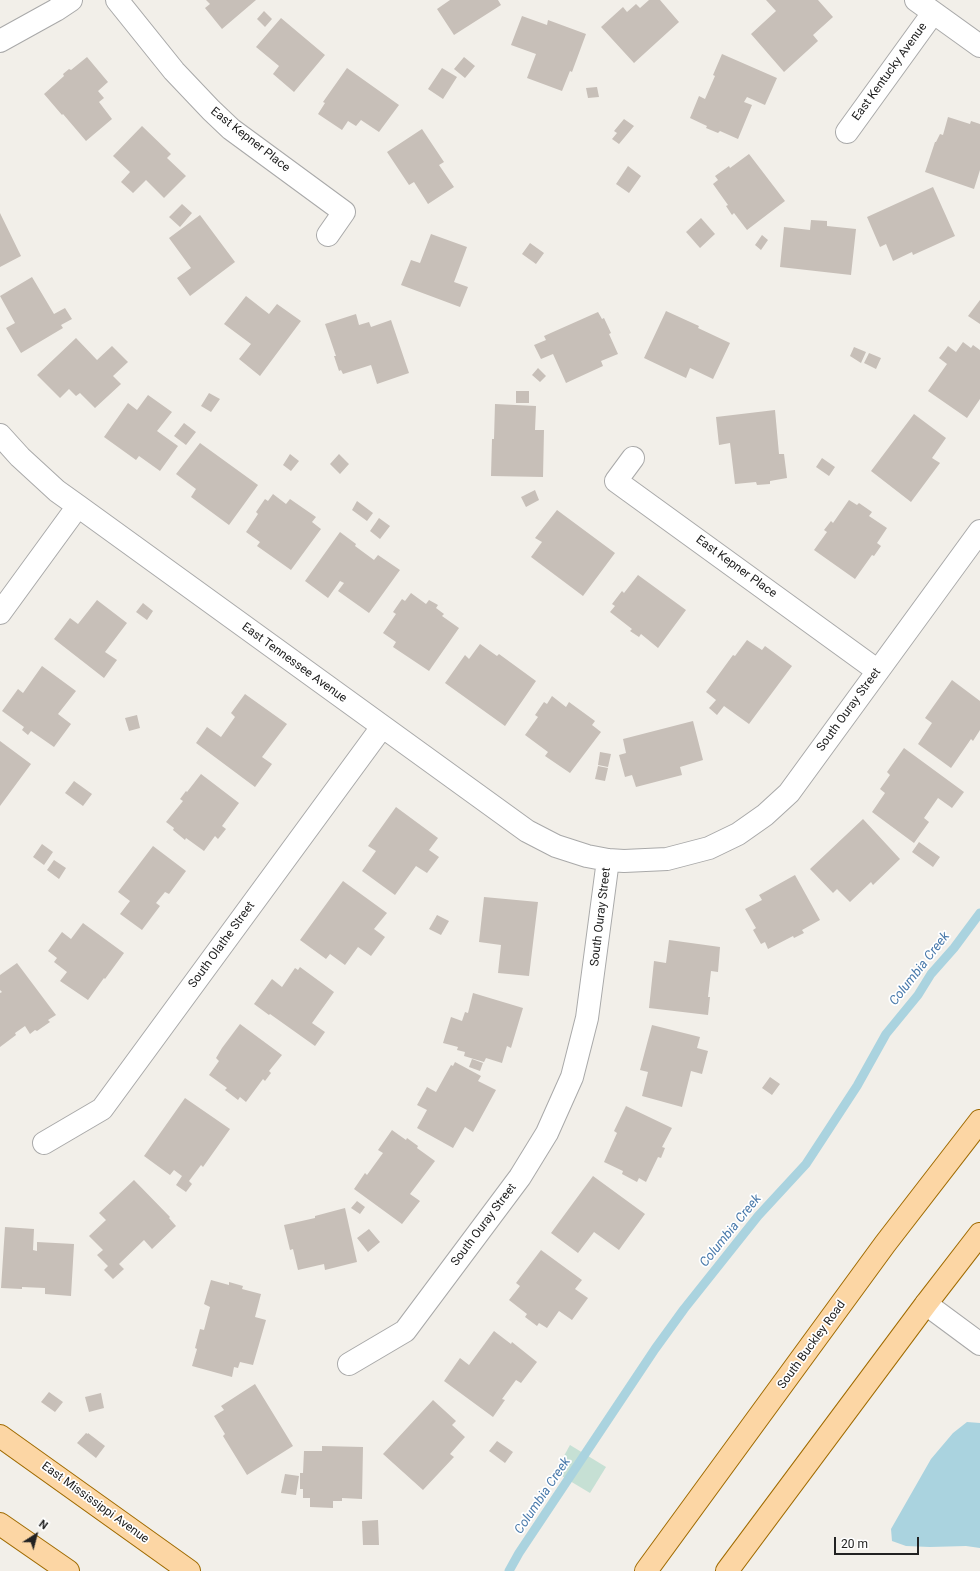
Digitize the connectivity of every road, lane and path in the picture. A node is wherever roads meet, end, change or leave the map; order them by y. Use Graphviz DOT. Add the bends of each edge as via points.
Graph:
graph roads {
  1 [pos="71,0"];
  2 [pos="117,0"];
  3 [pos="916,0"];
  4 [pos="933,13"];
  5 [pos="0,41"];
  6 [pos="980,46"];
  7 [pos="847,132"];
  8 [pos="328,235"];
  9 [pos="0,435"];
  10 [pos="633,458"];
  11 [pos="78,506"];
  12 [pos="980,531"];
  13 [pos="0,613"];
  14 [pos="878,671"];
  15 [pos="382,727"];
  16 [pos="608,860"];
  17 [pos="980,1121"];
  18 [pos="44,1143"];
  19 [pos="980,1234"];
  20 [pos="926,1304"];
  21 [pos="980,1344"];
  22 [pos="349,1364"];
  23 [pos="0,1436"];
  24 [pos="0,1524"];
  25 [pos="68,1571"];
  26 [pos="189,1571"];
  27 [pos="646,1571"];
  28 [pos="727,1571"];
  1 -- 5 [label="street"];
  2 -- 8 [label="street, East Kepner Place" via="174,72 211,110 232,129 344,212"];
  3 -- 4 [label="street, East Kentucky Avenue"];
  4 -- 6 [label="street, East Kentucky Avenue"];
  4 -- 7 [label="street, East Kentucky Avenue"];
  9 -- 11 [label="street, East Tennessee Avenue" via="20,457"];
  10 -- 14 [label="street, East Kepner Place" via="616,481"];
  11 -- 13 [label="street"];
  11 -- 15 [label="street, East Tennessee Avenue"];
  12 -- 14 [label="street, South Ouray Street"];
  14 -- 16 [label="street, South Ouray Street" via="789,793 765,815 738,834 709,848 667,859"];
  15 -- 16 [label="street, East Tennessee Avenue" via="527,831 556,846"];
  15 -- 18 [label="street, South Olathe Street" via="102,1109"];
  16 -- 22 [label="street, South Ouray Street" via="587,1018 572,1077 547,1133 520,1177 405,1331"];
  17 -- 27 [label="main road, South Buckley Road" via="885,1244"];
  19 -- 20 [label="main road"];
  20 -- 21 [label="street"];
  20 -- 28 [label="main road"];
  23 -- 26 [label="main road, East Mississippi Avenue"];
  24 -- 25 [label="main road"];
}
